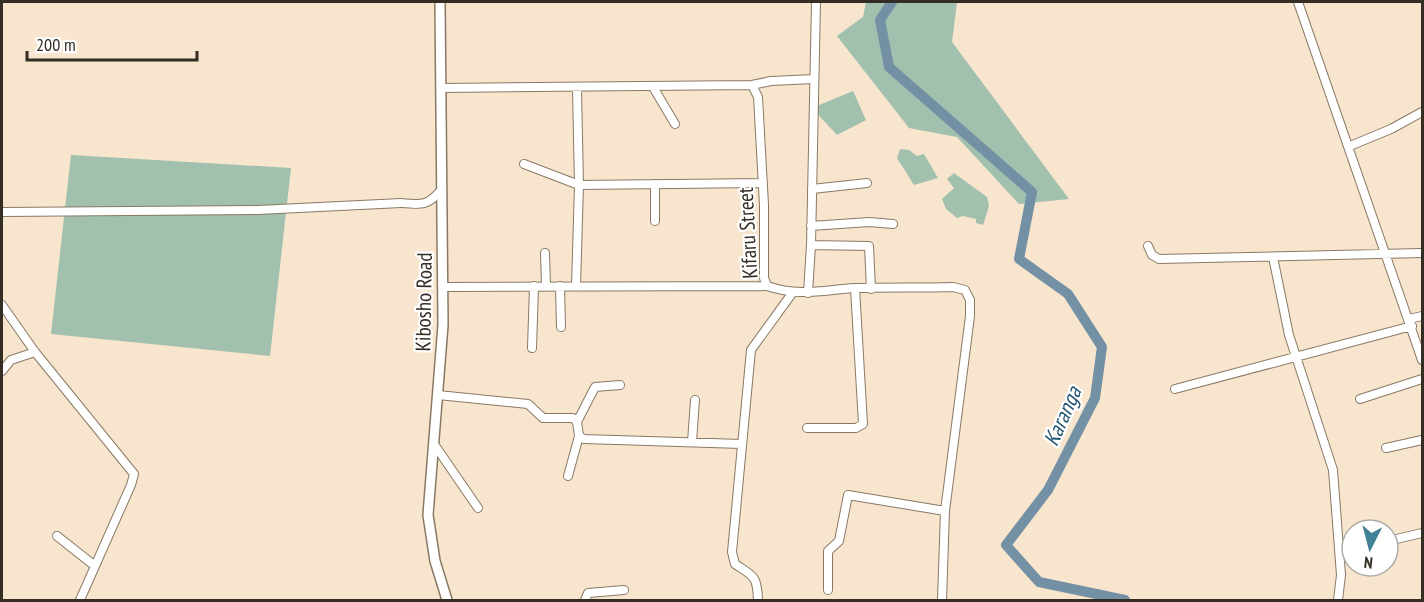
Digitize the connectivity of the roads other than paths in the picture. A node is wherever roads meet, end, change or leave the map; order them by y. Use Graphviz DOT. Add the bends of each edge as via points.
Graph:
graph roads {
  1 [pos="440,2"];
  2 [pos="816,2"];
  3 [pos="1298,2"];
  4 [pos="814,79"];
  5 [pos="752,85"];
  6 [pos="653,87"];
  7 [pos="442,88"];
  8 [pos="577,89"];
  9 [pos="1422,112"];
  10 [pos="675,124"];
  11 [pos="1350,146"];
  12 [pos="524,164"];
  13 [pos="763,183"];
  14 [pos="867,183"];
  15 [pos="655,184"];
  16 [pos="579,185"];
  17 [pos="442,189"];
  18 [pos="812,189"];
  19 [pos="2,212"];
  20 [pos="655,221"];
  21 [pos="894,224"];
  22 [pos="811,226"];
  23 [pos="811,245"];
  24 [pos="1148,246"];
  25 [pos="545,253"];
  26 [pos="1422,253"];
  27 [pos="1388,254"];
  28 [pos="1272,257"];
  29 [pos="534,286"];
  30 [pos="546,286"];
  31 [pos="560,286"];
  32 [pos="576,286"];
  33 [pos="767,286"];
  34 [pos="443,287"];
  35 [pos="855,288"];
  36 [pos="871,289"];
  37 [pos="793,292"];
  38 [pos="808,293"];
  39 [pos="2,305"];
  40 [pos="1422,316"];
  41 [pos="1410,322"];
  42 [pos="561,327"];
  43 [pos="532,348"];
  44 [pos="1421,350"];
  45 [pos="35,352"];
  46 [pos="1296,358"];
  47 [pos="1422,360"];
  48 [pos="2,371"];
  49 [pos="1422,379"];
  50 [pos="620,385"];
  51 [pos="1175,389"];
  52 [pos="438,395"];
  53 [pos="1360,399"];
  54 [pos="695,400"];
  55 [pos="577,422"];
  56 [pos="807,428"];
  57 [pos="579,436"];
  58 [pos="1422,440"];
  59 [pos="692,442"];
  60 [pos="434,444"];
  61 [pos="742,444"];
  62 [pos="1386,448"];
  63 [pos="568,476"];
  64 [pos="478,508"];
  65 [pos="945,511"];
  66 [pos="1422,533"];
  67 [pos="57,536"];
  68 [pos="1400,538"];
  69 [pos="95,566"];
  70 [pos="624,590"];
  71 [pos="828,590"];
  72 [pos="80,600"];
  73 [pos="447,600"];
  74 [pos="585,600"];
  75 [pos="758,600"];
  76 [pos="942,600"];
  77 [pos="1338,600"];
  1 -- 7 [label="main road, Kibosho Road"];
  2 -- 4 [label="street"];
  3 -- 11 [label="street"];
  4 -- 5 [label="street"];
  4 -- 18 [label="street"];
  5 -- 6 [label="street"];
  5 -- 13 [label="street, Kifaru Street" via="758,97"];
  6 -- 8 [label="street"];
  6 -- 10 [label="street"];
  7 -- 8 [label="street"];
  7 -- 17 [label="main road, Kibosho Road"];
  8 -- 16 [label="street"];
  9 -- 11 [label="street"];
  11 -- 27 [label="street"];
  12 -- 16 [label="street"];
  13 -- 15 [label="street"];
  13 -- 33 [label="street, Kifaru Street"];
  14 -- 18 [label="street"];
  15 -- 16 [label="street"];
  15 -- 20 [label="street"];
  16 -- 32 [label="street"];
  17 -- 19 [label="street" via="432,201 421,206 401,203 258,210"];
  17 -- 34 [label="main road, Kibosho Road"];
  18 -- 22 [label="street"];
  21 -- 22 [label="street"];
  22 -- 23 [label="street"];
  23 -- 36 [label="street" via="869,246"];
  23 -- 38 [label="street"];
  24 -- 28 [label="street" via="1159,259"];
  25 -- 30 [label="street"];
  26 -- 27 [label="street"];
  27 -- 28 [label="street"];
  27 -- 41 [label="street"];
  28 -- 46 [label="street"];
  29 -- 30 [label="street"];
  29 -- 34 [label="street"];
  29 -- 43 [label="street"];
  30 -- 31 [label="street"];
  31 -- 32 [label="street"];
  31 -- 42 [label="street"];
  32 -- 33 [label="street"];
  33 -- 37 [label="street, Kifaru Street"];
  34 -- 52 [label="main road, Kibosho Road"];
  35 -- 36 [label="street, Kifaru Street"];
  35 -- 38 [label="street, Kifaru Street"];
  35 -- 56 [label="street" via="863,424 856,428"];
  36 -- 65 [label="street, Kifaru Street" via="959,287 970,300"];
  37 -- 38 [label="street, Kifaru Street"];
  37 -- 61 [label="street" via="753,345"];
  39 -- 45 [label="street"];
  40 -- 41 [label="street"];
  41 -- 44 [label="street"];
  41 -- 46 [label="street"];
  44 -- 47 [label="street"];
  45 -- 48 [label="street" via="10,360"];
  45 -- 69 [label="street" via="134,474"];
  46 -- 51 [label="street"];
  46 -- 77 [label="street" via="1334,470 1341,574"];
  49 -- 53 [label="street"];
  50 -- 55 [label="street" via="595,387"];
  52 -- 55 [label="street" via="528,404 543,418 571,417"];
  52 -- 60 [label="main road, Kibosho Road"];
  54 -- 59 [label="street"];
  55 -- 57 [label="street"];
  57 -- 59 [label="street" via="590,440"];
  57 -- 63 [label="street"];
  58 -- 62 [label="street"];
  59 -- 61 [label="street"];
  60 -- 64 [label="street"];
  60 -- 73 [label="main road, Kibosho Road" via="428,515 435,561"];
  61 -- 75 [label="street" via="732,558 754,575"];
  65 -- 71 [label="street" via="848,495 839,541 828,551"];
  65 -- 76 [label="street, Kifaru Street"];
  66 -- 68 [label="street"];
  67 -- 69 [label="street"];
  69 -- 72 [label="street"];
  70 -- 74 [label="street" via="588,593"];
}
